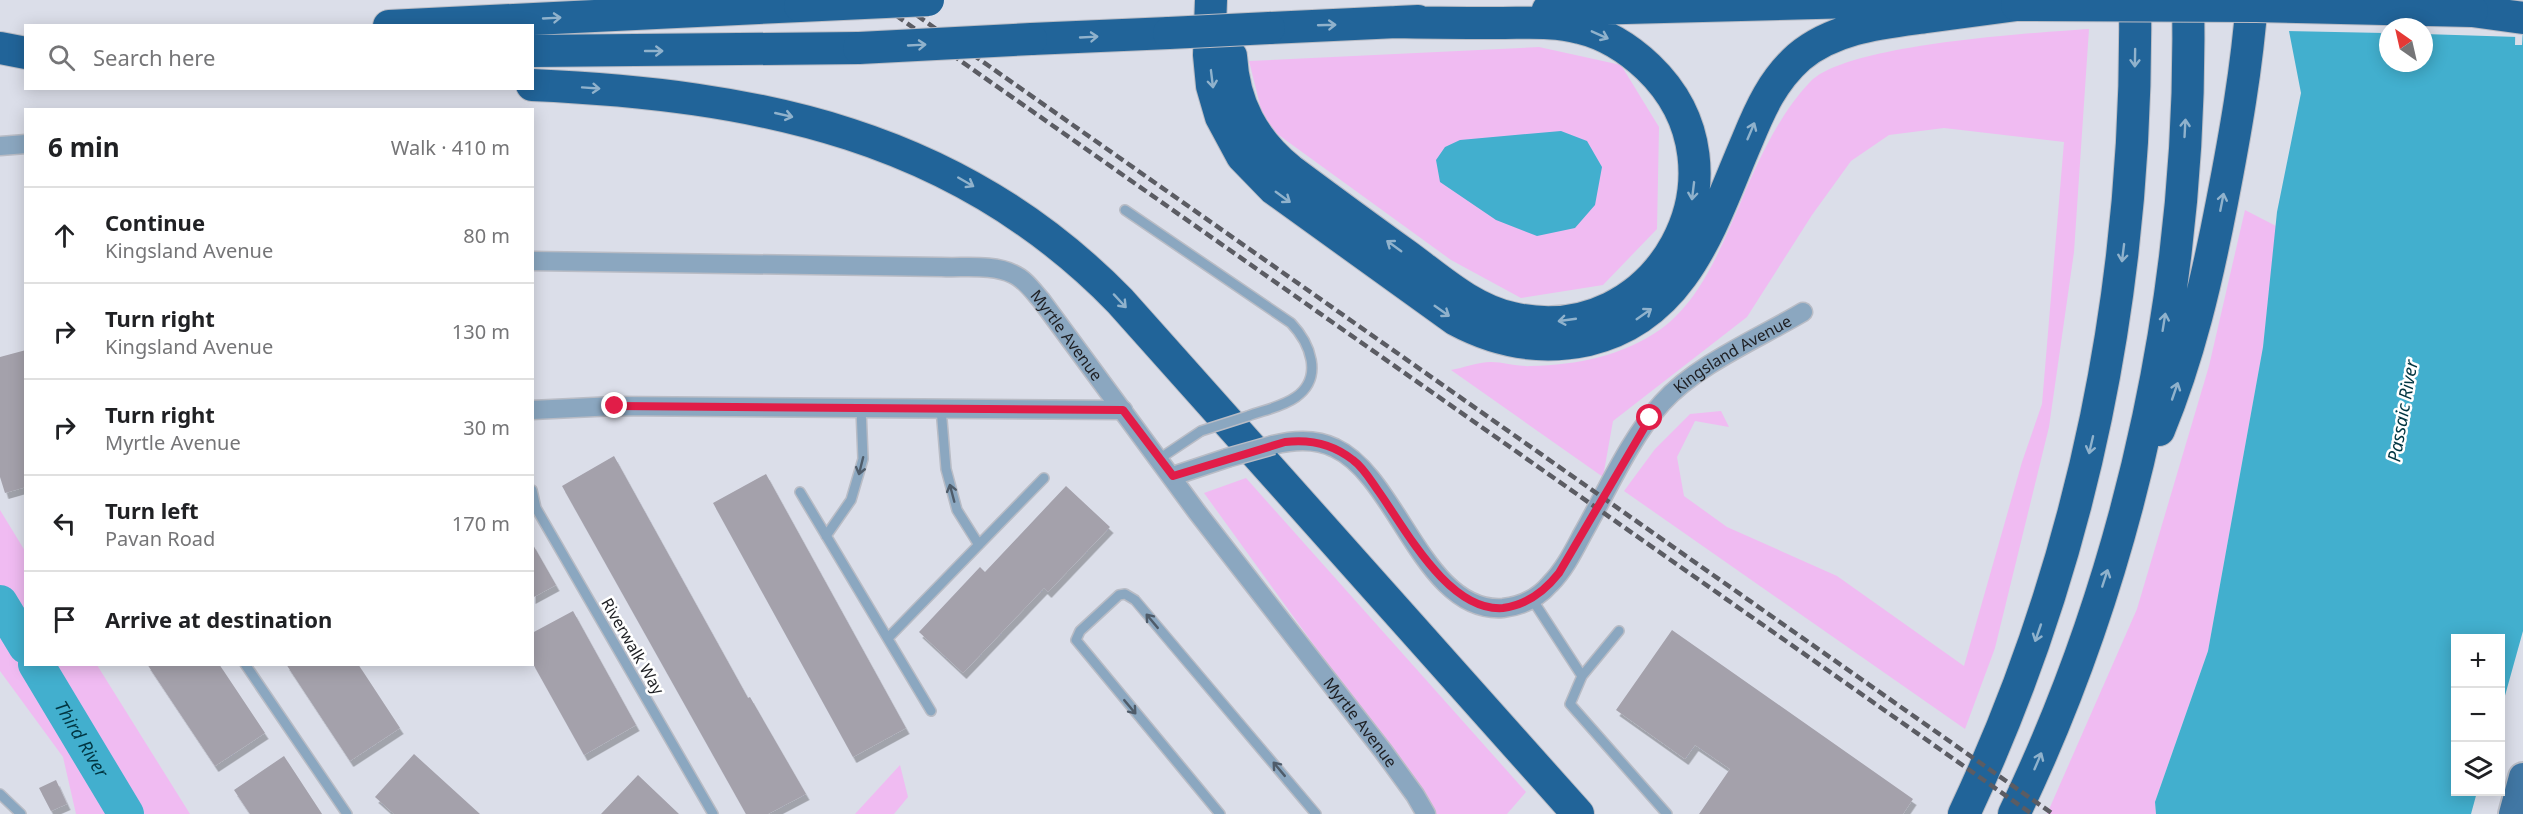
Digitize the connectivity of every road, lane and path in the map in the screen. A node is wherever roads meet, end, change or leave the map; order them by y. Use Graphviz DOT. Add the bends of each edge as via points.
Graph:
graph roads {
  1 [pos="928,0"];
  2 [pos="1211,0"];
  3 [pos="1232,0"];
  4 [pos="1952,0"];
  5 [pos="1986,0"];
  6 [pos="2135,0"];
  7 [pos="2188,0"];
  8 [pos="2252,0"];
  9 [pos="2017,5"];
  10 [pos="2472,11"];
  11 [pos="2523,13"];
  12 [pos="2523,18"];
  13 [pos="1396,22"];
  14 [pos="430,24"];
  15 [pos="24,43"];
  16 [pos="0,46"];
  17 [pos="534,51"];
  18 [pos="24,52"];
  19 [pos="534,85"];
  20 [pos="24,144"];
  21 [pos="0,146"];
  22 [pos="1125,210"];
  23 [pos="534,261"];
  24 [pos="1803,312"];
  25 [pos="861,408"];
  26 [pos="941,408"];
  27 [pos="534,410"];
  28 [pos="1123,410"];
  29 [pos="1160,459"];
  30 [pos="1173,476"];
  31 [pos="1044,478"];
  32 [pos="800,492"];
  33 [pos="534,499"];
  34 [pos="2126,502"];
  35 [pos="826,536"];
  36 [pos="979,545"];
  37 [pos="1532,599"];
  38 [pos="1619,631"];
  39 [pos="888,638"];
  40 [pos="246,666"];
  41 [pos="1582,676"];
  42 [pos="931,711"];
  43 [pos="2523,777"];
  44 [pos="0,794"];
  45 [pos="21,814"];
  46 [pos="347,814"];
  47 [pos="713,814"];
  48 [pos="1220,814"];
  49 [pos="1316,814"];
  50 [pos="1426,814"];
  51 [pos="1578,814"];
  52 [pos="1667,814"];
  53 [pos="1964,814"];
  54 [pos="2014,814"];
  55 [pos="2513,814"];
  14 -- 1 [label="highway, one-way, bridge"];
  2 -- 9 [label="highway, one-way" via="1209,55 1216,102 1233,143 1262,179 1456,320 1504,340 1540,345 1576,342 1612,332 1645,314 1674,288 1706,237 1766,97 1786,70 1813,47 1862,27"];
  13 -- 3 [label="highway, one-way" via="1540,23 1580,28 1628,50 1655,74 1684,119 1693,151 1695,183 1689,214 1677,244 1646,284 1604,310 1581,318 1540,322 1511,318 1458,293 1290,170 1261,142 1247,121 1234,83 1230,55"];
  4 -- 13 [label="highway" via="1616,7"];
  5 -- 9 [label="highway"];
  6 -- 53 [label="highway, one-way" via="2128,200 2115,320 2100,405 2076,509 2047,605 2010,709"];
  34 -- 7 [label="highway, one-way" via="2154,382 2175,249 2186,128"];
  34 -- 8 [label="highway, one-way" via="2172,398 2194,328 2239,112"];
  9 -- 10 [label="highway, bridge"];
  10 -- 11 [label="highway"];
  10 -- 12 [label="highway"];
  17 -- 13 [label="highway, one-way, bridge" via="859,48"];
  15 -- 16 [label="highway"];
  16 -- 18 [label="highway"];
  19 -- 51 [label="highway, one-way" via="677,97 832,127 933,165 1026,219 1080,262 1120,301"];
  20 -- 21 [label="street"];
  22 -- 29 [label="lane, bridge" via="1291,323 1303,335 1312,360 1307,386 1297,396 1201,431"];
  23 -- 28 [label="street, Myrtle Avenue" via="998,269 1013,273 1030,287"];
  24 -- 37 [label="street, Kingsland Avenue" via="1699,373 1662,403 1563,567 1550,585"];
  25 -- 26 [label="street"];
  25 -- 27 [label="street" via="615,406"];
  25 -- 35 [label="lane, one-way" via="863,459 851,500"];
  26 -- 28 [label="street"];
  36 -- 26 [label="lane, one-way" via="957,510 946,469"];
  28 -- 29 [label="street, Myrtle Avenue"];
  29 -- 30 [label="street, Myrtle Avenue"];
  30 -- 37 [label="street, Kingsland Avenue, bridge" via="1297,440 1334,447 1356,462 1430,563 1461,596 1485,607 1498,608"];
  30 -- 50 [label="street, Myrtle Avenue" via="1383,751"];
  31 -- 36 [label="lane"];
  32 -- 35 [label="lane"];
  33 -- 47 [label="lane, Riverwalk Way"];
  54 -- 34 [label="highway, one-way" via="2074,669"];
  35 -- 39 [label="lane"];
  36 -- 39 [label="lane"];
  37 -- 41 [label="lane"];
  38 -- 41 [label="lane"];
  39 -- 42 [label="lane"];
  40 -- 46 [label="lane"];
  41 -- 52 [label="lane" via="1570,704"];
  43 -- 55 [label="main road"];
  44 -- 45 [label="lane"];
  49 -- 48 [label="lane, one-way" via="1134,600 1119,595 1080,631 1076,640 1080,649"];
}
